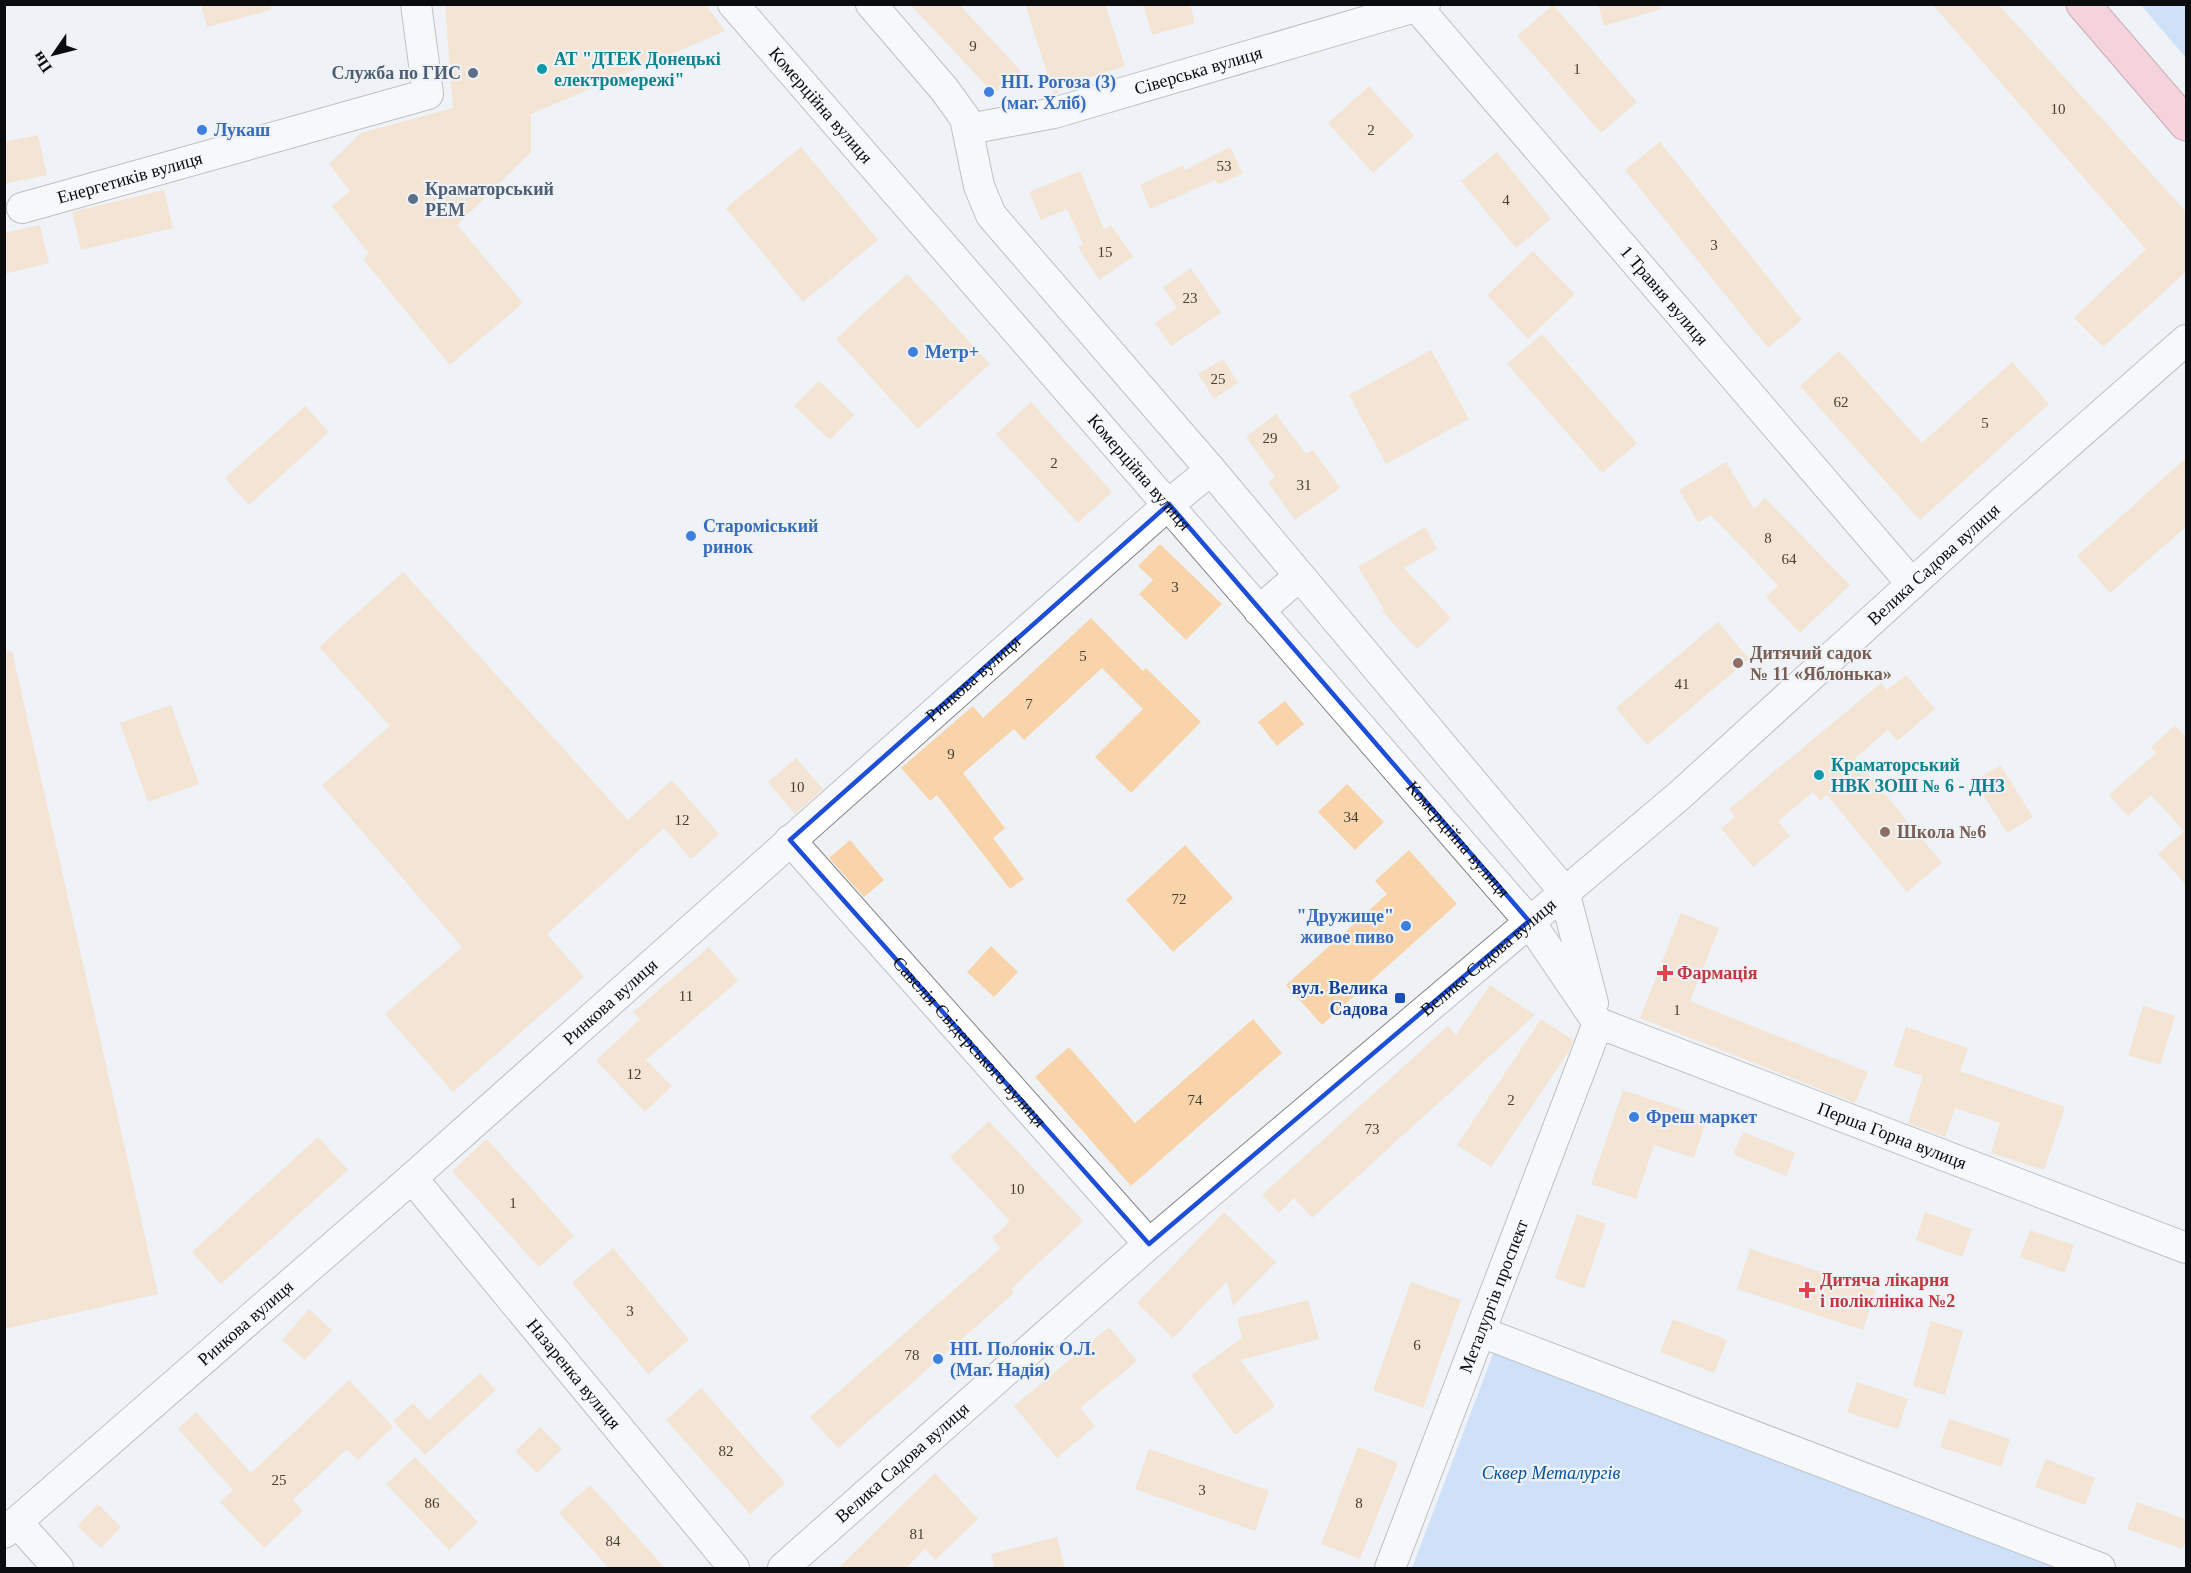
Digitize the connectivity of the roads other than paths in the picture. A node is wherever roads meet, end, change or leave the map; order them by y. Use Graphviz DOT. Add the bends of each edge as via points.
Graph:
graph roads {
  1 [pos="416,4"];
  2 [pos="733,4"];
  3 [pos="871,4"];
  4 [pos="2083,4"];
  5 [pos="1421,6"];
  6 [pos="2187,124"];
  7 [pos="969,129"];
  8 [pos="22,208"];
  9 [pos="2187,340"];
  10 [pos="1211,470"];
  11 [pos="1169,504"];
  12 [pos="1299,576"];
  13 [pos="1912,584"];
  14 [pos="1259,611"];
  15 [pos="790,840"];
  16 [pos="1564,891"];
  17 [pos="1528,921"];
  18 [pos="1598,1023"];
  19 [pos="411,1178"];
  20 [pos="1149,1244"];
  21 [pos="2187,1248"];
  22 [pos="1481,1332"];
  23 [pos="10,1527"];
  24 [pos="58,1569"];
  25 [pos="734,1569"];
  26 [pos="783,1569"];
  27 [pos="1390,1569"];
  28 [pos="2100,1569"];
  1 -- 8 [label="street, Енергетиків вулиця" via="428,94"];
  2 -- 11 [label="street, Комерційна вулиця"];
  3 -- 7 [label="street" via="944,89"];
  4 -- 6 [label="main road"];
  5 -- 7 [label="street, Сіверська вулиця" via="1054,113"];
  5 -- 13 [label="street, 1 Травня вулиця"];
  7 -- 10 [label="street" via="979,186 992,215"];
  9 -- 13 [label="street, Велика Садова вулиця"];
  10 -- 11 [label="street, Ринкова вулиця"];
  10 -- 12 [label="street"];
  11 -- 14 [label="street, Комерційна вулиця"];
  11 -- 15 [label="street, Ринкова вулиця"];
  12 -- 14 [label="street"];
  12 -- 16 [label="street"];
  13 -- 16 [label="street, Велика Садова вулиця" via="1680,795"];
  14 -- 17 [label="street, Комерційна вулиця"];
  15 -- 19 [label="street, Ринкова вулиця"];
  15 -- 20 [label="street, Савелія Свідерського вулиця"];
  16 -- 17 [label="street, Велика Садова вулиця"];
  16 -- 18 [label="street"];
  17 -- 18 [label="street, Комерційна вулиця"];
  17 -- 20 [label="street, Велика Садова вулиця"];
  18 -- 21 [label="street, Перша Горна вулиця"];
  18 -- 22 [label="street, Металургів проспект"];
  19 -- 23 [label="street, Ринкова вулиця"];
  19 -- 25 [label="street, Назаренка вулиця"];
  20 -- 26 [label="street, Велика Садова вулиця"];
  22 -- 27 [label="street, Металургів проспект"];
  22 -- 28 [label="street"];
  23 -- 24 [label="street"];
}
